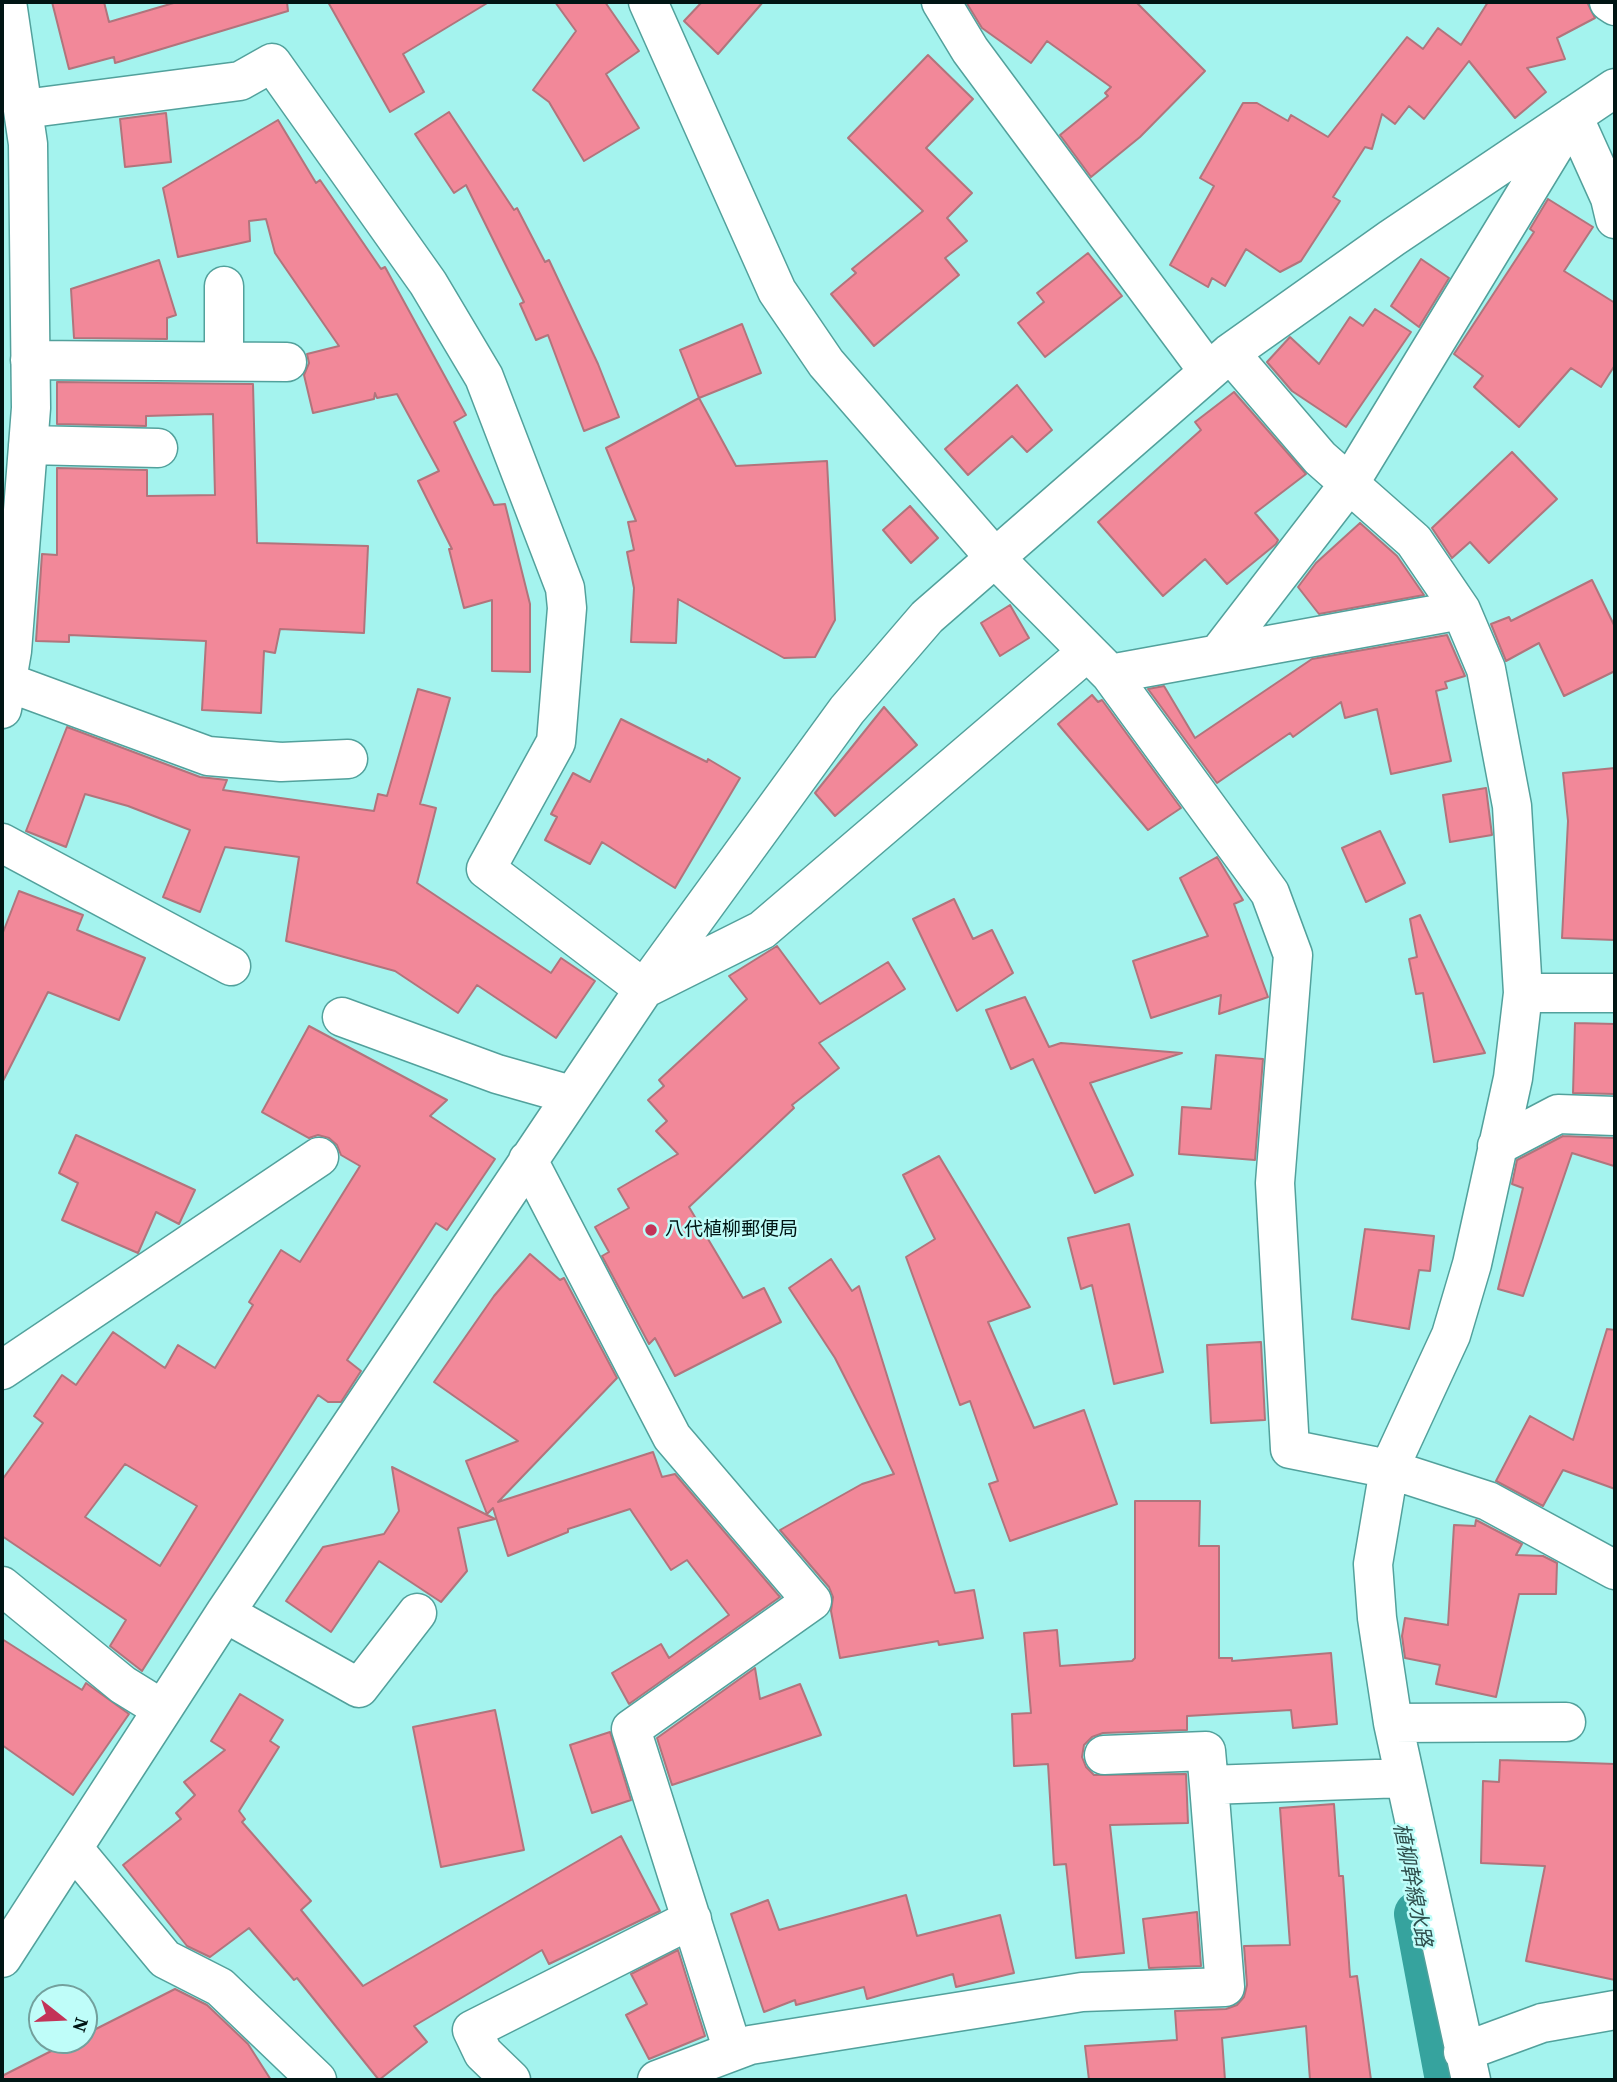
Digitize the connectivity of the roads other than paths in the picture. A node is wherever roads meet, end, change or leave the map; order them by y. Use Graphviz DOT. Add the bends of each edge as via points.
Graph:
graph roads {
  1 [pos="7,2"];
  2 [pos="648,2"];
  3 [pos="941,2"];
  4 [pos="1609,2"];
  5 [pos="1615,6"];
  6 [pos="1615,88"];
  7 [pos="24,109"];
  8 [pos="1573,116"];
  9 [pos="1615,219"];
  10 [pos="223,286"];
  11 [pos="30,360"];
  12 [pos="224,361"];
  13 [pos="287,362"];
  14 [pos="1219,362"];
  15 [pos="28,445"];
  16 [pos="158,448"];
  17 [pos="1349,484"];
  18 [pos="996,559"];
  19 [pos="1461,610"];
  20 [pos="1218,654"];
  21 [pos="1098,663"];
  22 [pos="4,695"];
  23 [pos="348,759"];
  24 [pos="2,843"];
  25 [pos="231,966"];
  26 [pos="644,989"];
  27 [pos="1523,993"];
  28 [pos="1615,993"];
  29 [pos="342,1017"];
  30 [pos="571,1096"];
  31 [pos="1615,1116"];
  32 [pos="1497,1146"];
  33 [pos="319,1157"];
  34 [pos="528,1160"];
  35 [pos="2,1370"];
  36 [pos="1389,1469"];
  37 [pos="1615,1570"];
  38 [pos="2,1586"];
  39 [pos="417,1613"];
  40 [pos="225,1614"];
  41 [pos="162,1709"];
  42 [pos="1566,1722"];
  43 [pos="1393,1723"];
  44 [pos="1104,1755"];
  45 [pos="1404,1778"];
  46 [pos="1209,1785"];
  47 [pos="73,1848"];
  48 [pos="692,1919"];
  49 [pos="2,1958"];
  50 [pos="1615,2010"];
  51 [pos="733,2051"];
  52 [pos="1467,2066"];
  53 [pos="317,2080"];
  54 [pos="511,2080"];
  55 [pos="657,2080"];
  1 -- 7 [label="street"];
  2 -- 18 [label="street" via="777,291 826,363"];
  3 -- 14 [label="street" via="970,50"];
  4 -- 5 [label="street"];
  6 -- 8 [label="street"];
  7 -- 11 [label="street"];
  7 -- 26 [label="street" via="240,81 272,63 428,283 484,377 565,588 567,608 556,742 486,869"];
  8 -- 9 [label="street"];
  8 -- 14 [label="street"];
  8 -- 17 [label="street"];
  10 -- 12 [label="street"];
  11 -- 12 [label="street"];
  11 -- 15 [label="street"];
  12 -- 13 [label="street"];
  14 -- 17 [label="street"];
  14 -- 18 [label="street"];
  15 -- 16 [label="street"];
  15 -- 22 [label="street" via="12,651"];
  17 -- 19 [label="street" via="1414,541"];
  17 -- 20 [label="street"];
  18 -- 21 [label="street"];
  18 -- 26 [label="street" via="926,617 847,710"];
  19 -- 20 [label="street"];
  19 -- 27 [label="street" via="1486,669 1512,806"];
  20 -- 21 [label="street"];
  21 -- 26 [label="street" via="762,930"];
  21 -- 36 [label="street" via="1270,894 1293,955 1275,1183 1290,1449"];
  22 -- 23 [label="street" via="208,755 281,762"];
  24 -- 25 [label="street"];
  26 -- 30 [label="street"];
  27 -- 28 [label="street"];
  27 -- 32 [label="street" via="1513,1078"];
  29 -- 30 [label="street" via="496,1074"];
  30 -- 34 [label="street"];
  31 -- 32 [label="street" via="1559,1114"];
  32 -- 36 [label="street" via="1472,1264 1451,1335"];
  33 -- 35 [label="street"];
  34 -- 40 [label="street"];
  34 -- 48 [label="street" via="672,1437 813,1601 631,1729"];
  36 -- 37 [label="street" via="1488,1501"];
  36 -- 43 [label="street" via="1373,1564"];
  38 -- 41 [label="street" via="123,1685"];
  39 -- 40 [label="street" via="359,1688"];
  40 -- 41 [label="street"];
  41 -- 47 [label="street"];
  42 -- 43 [label="street"];
  43 -- 45 [label="street"];
  44 -- 46 [label="street" via="1206,1751"];
  45 -- 46 [label="street"];
  45 -- 52 [label="street"];
  46 -- 51 [label="street" via="1225,1987 1082,1992"];
  47 -- 49 [label="street"];
  47 -- 53 [label="street" via="165,1959 220,1987"];
  48 -- 51 [label="street"];
  48 -- 54 [label="street" via="472,2030 484,2053"];
  50 -- 52 [label="street" via="1542,2023"];
  51 -- 55 [label="street"];
}
